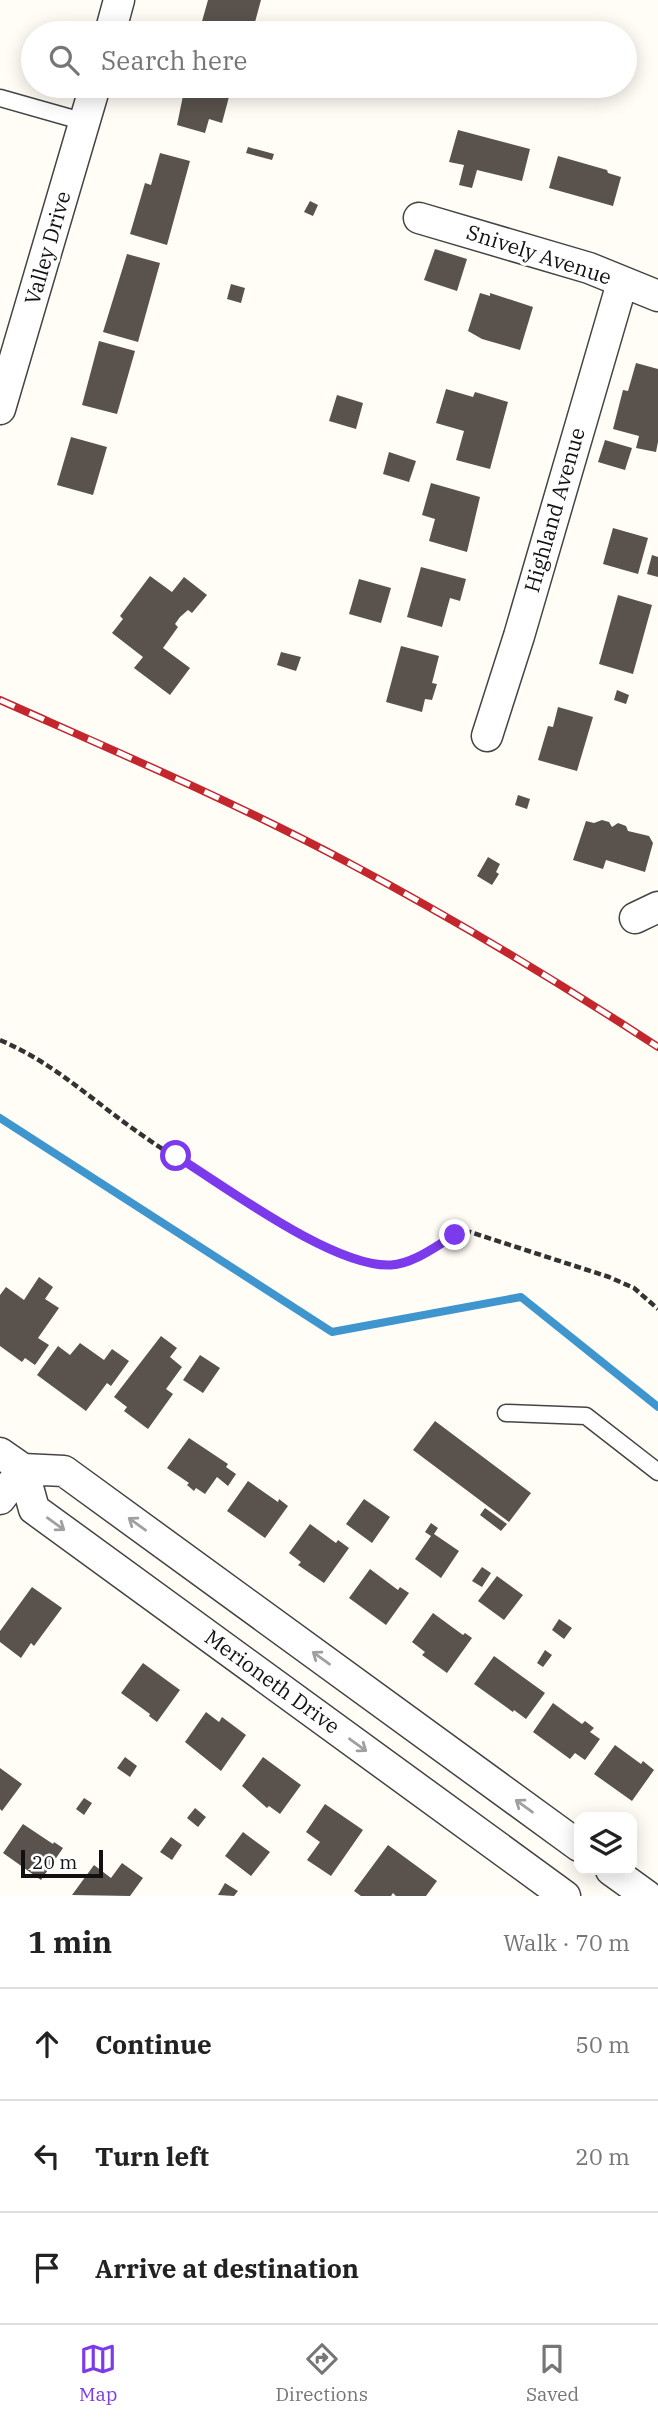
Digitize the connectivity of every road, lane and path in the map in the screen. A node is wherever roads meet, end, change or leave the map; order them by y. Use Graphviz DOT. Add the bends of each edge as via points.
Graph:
graph roads {
  1 [pos="119,0"];
  2 [pos="113,21"];
  3 [pos="0,98"];
  4 [pos="92,98"];
  5 [pos="85,122"];
  6 [pos="419,218"];
  7 [pos="622,283"];
  8 [pos="658,296"];
  9 [pos="0,409"];
  10 [pos="487,736"];
  11 [pos="0,1040"];
  12 [pos="658,1309"];
  13 [pos="506,1413"];
  14 [pos="11,1461"];
  15 [pos="658,1472"];
  16 [pos="0,1499"];
  17 [pos="574,1842"];
  18 [pos="618,1875"];
  19 [pos="565,1896"];
  20 [pos="647,1896"];
  1 -- 2 [label="street"];
  3 -- 5 [label="lane"];
  4 -- 5 [label="street, Valley Drive"];
  5 -- 9 [label="street, Valley Drive"];
  6 -- 7 [label="street, Snively Avenue" via="589,268"];
  7 -- 8 [label="street, Snively Avenue"];
  7 -- 10 [label="street, Highland Avenue"];
  11 -- 12 [label="path" via="38,1058 134,1130 340,1254 393,1265 470,1232 634,1288"];
  13 -- 15 [label="lane" via="586,1416"];
  14 -- 16 [label="street"];
  17 -- 14 [label="street, one-way" via="64,1471"];
  14 -- 19 [label="street, Merioneth Drive, one-way" via="34,1509"];
  18 -- 20 [label="street"];
}
